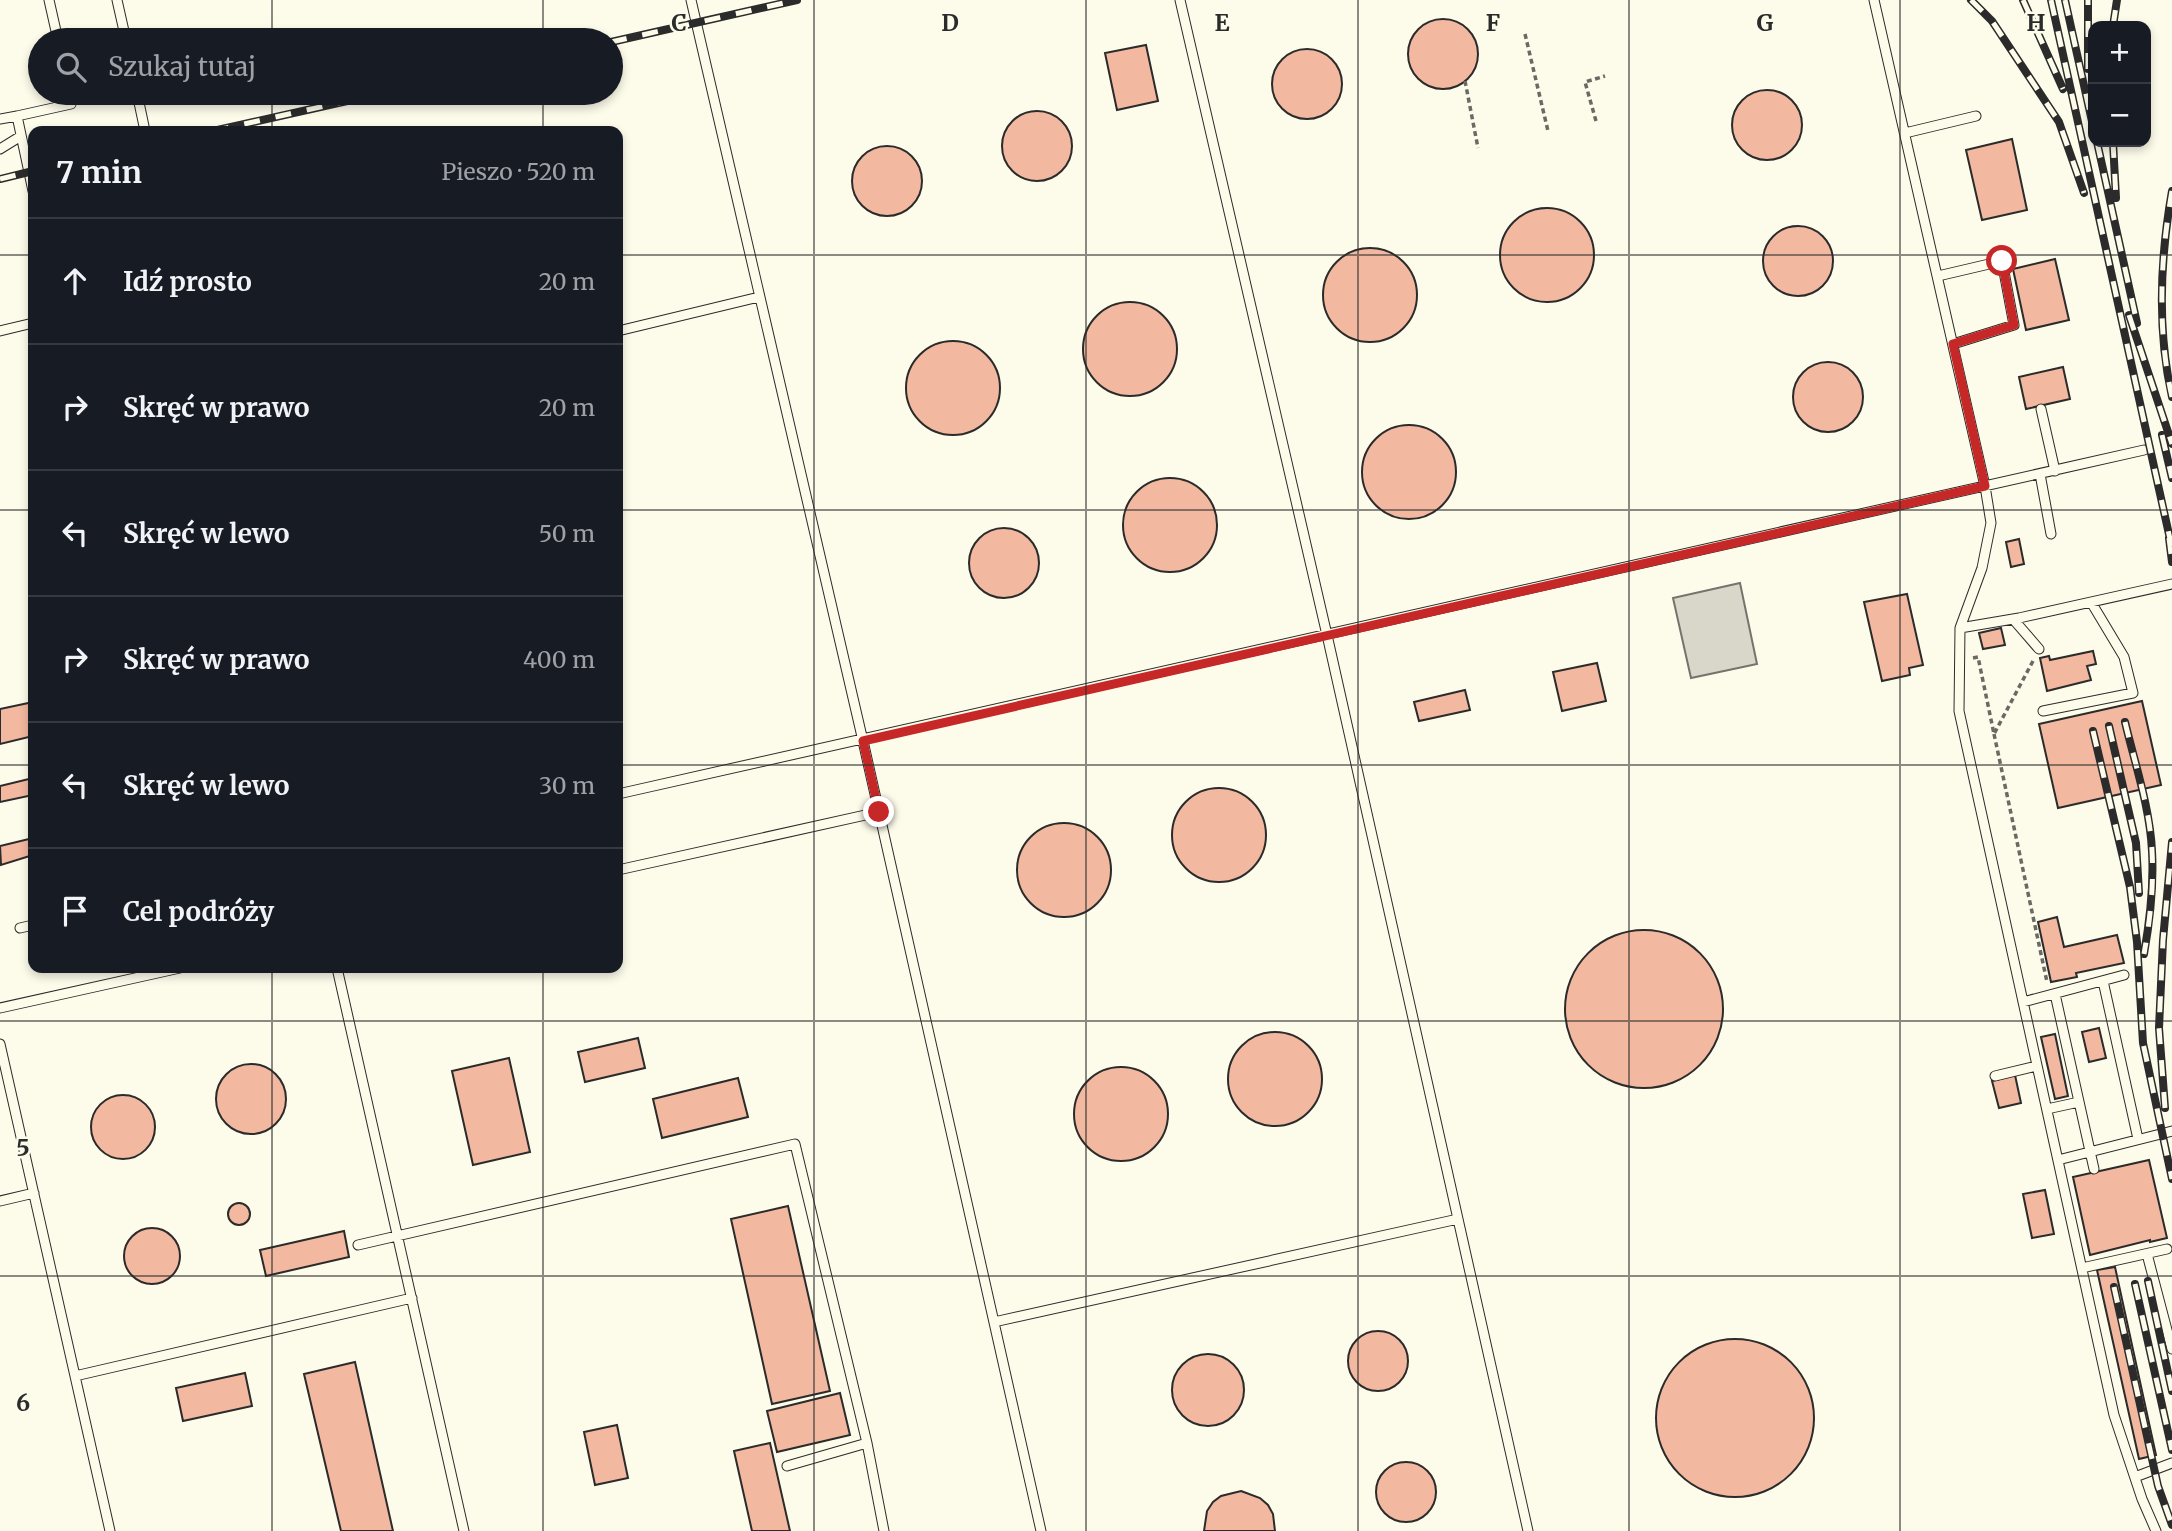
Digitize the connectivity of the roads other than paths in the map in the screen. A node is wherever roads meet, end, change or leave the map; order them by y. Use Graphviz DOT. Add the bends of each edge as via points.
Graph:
graph roads {
  1 [pos="49,0"];
  2 [pos="117,0"];
  3 [pos="691,0"];
  4 [pos="1180,0"];
  5 [pos="1874,0"];
  6 [pos="55,28"];
  7 [pos="123,28"];
  8 [pos="66,105"];
  9 [pos="140,105"];
  10 [pos="17,116"];
  11 [pos="1976,117"];
  12 [pos="0,119"];
  13 [pos="144,126"];
  14 [pos="1905,133"];
  15 [pos="21,136"];
  16 [pos="0,149"];
  17 [pos="28,168"];
  18 [pos="1938,276"];
  19 [pos="759,298"];
  20 [pos="28,324"];
  21 [pos="623,330"];
  22 [pos="0,331"];
  23 [pos="1953,344"];
  24 [pos="2041,409"];
  25 [pos="2144,450"];
  26 [pos="2054,471"];
  27 [pos="2040,474"];
  28 [pos="1985,486"];
  29 [pos="2051,534"];
  30 [pos="2172,584"];
  31 [pos="2091,602"];
  32 [pos="2013,619"];
  33 [pos="1961,628"];
  34 [pos="1326,635"];
  35 [pos="2039,649"];
  36 [pos="2043,711"];
  37 [pos="863,741"];
  38 [pos="623,793"];
  39 [pos="879,812"];
  40 [pos="623,869"];
  41 [pos="28,926"];
  42 [pos="20,928"];
  43 [pos="158,973"];
  44 [pos="338,973"];
  45 [pos="2124,975"];
  46 [pos="2103,981"];
  47 [pos="2052,995"];
  48 [pos="2023,1002"];
  49 [pos="0,1008"];
  50 [pos="0,1044"];
  51 [pos="2037,1066"];
  52 [pos="1995,1076"];
  53 [pos="2079,1102"];
  54 [pos="2047,1109"];
  55 [pos="2172,1131"];
  56 [pos="2138,1139"];
  57 [pos="2090,1152"];
  58 [pos="2058,1160"];
  59 [pos="2094,1169"];
  60 [pos="34,1193"];
  61 [pos="0,1201"];
  62 [pos="1458,1219"];
  63 [pos="398,1235"];
  64 [pos="358,1245"];
  65 [pos="2167,1249"];
  66 [pos="2147,1254"];
  67 [pos="2082,1268"];
  68 [pos="412,1298"];
  69 [pos="994,1322"];
  70 [pos="2172,1349"];
  71 [pos="75,1376"];
  72 [pos="867,1443"];
  73 [pos="2172,1463"];
  74 [pos="787,1466"];
  75 [pos="2135,1477"];
  76 [pos="110,1531"];
  77 [pos="464,1531"];
  78 [pos="884,1531"];
  79 [pos="1041,1531"];
  80 [pos="1528,1531"];
  81 [pos="2156,1531"];
  1 -- 6 [label="lane"];
  2 -- 7 [label="lane"];
  3 -- 19 [label="lane"];
  4 -- 34 [label="lane"];
  5 -- 14 [label="lane"];
  8 -- 10 [label="lane"];
  9 -- 13 [label="lane"];
  10 -- 12 [label="lane"];
  10 -- 15 [label="lane"];
  11 -- 14 [label="lane"];
  14 -- 18 [label="lane"];
  15 -- 16 [label="lane"];
  15 -- 17 [label="lane"];
  18 -- 23 [label="lane"];
  18 -- 23 [label="lane" via="2002,261 2014,325"];
  19 -- 21 [label="lane"];
  19 -- 37 [label="lane"];
  20 -- 22 [label="lane"];
  23 -- 28 [label="lane"];
  24 -- 26 [label="lane"];
  25 -- 26 [label="lane"];
  26 -- 27 [label="lane"];
  27 -- 28 [label="lane"];
  27 -- 29 [label="lane"];
  28 -- 33 [label="lane" via="1992,523"];
  28 -- 34 [label="lane"];
  30 -- 31 [label="lane"];
  31 -- 32 [label="lane"];
  31 -- 36 [label="lane" via="2124,657 2133,693"];
  32 -- 33 [label="lane"];
  32 -- 35 [label="lane"];
  33 -- 48 [label="lane" via="1959,711"];
  34 -- 37 [label="lane"];
  34 -- 62 [label="lane"];
  37 -- 38 [label="lane"];
  37 -- 39 [label="lane"];
  39 -- 40 [label="lane"];
  39 -- 69 [label="lane"];
  41 -- 42 [label="lane"];
  43 -- 49 [label="lane"];
  44 -- 63 [label="lane"];
  45 -- 46 [label="lane"];
  46 -- 47 [label="lane"];
  46 -- 56 [label="lane"];
  47 -- 48 [label="lane"];
  47 -- 53 [label="lane"];
  48 -- 51 [label="lane"];
  50 -- 60 [label="lane"];
  51 -- 52 [label="lane"];
  51 -- 54 [label="lane"];
  53 -- 54 [label="lane"];
  53 -- 57 [label="lane"];
  54 -- 58 [label="lane"];
  55 -- 56 [label="lane"];
  56 -- 57 [label="lane"];
  57 -- 58 [label="lane"];
  57 -- 59 [label="lane"];
  58 -- 67 [label="lane"];
  60 -- 61 [label="lane"];
  60 -- 71 [label="lane"];
  62 -- 69 [label="lane"];
  62 -- 80 [label="lane"];
  63 -- 64 [label="lane"];
  63 -- 68 [label="lane"];
  63 -- 72 [label="lane" via="795,1144"];
  65 -- 66 [label="lane"];
  66 -- 67 [label="lane"];
  66 -- 70 [label="lane"];
  67 -- 75 [label="lane" via="2114,1415"];
  68 -- 71 [label="lane"];
  68 -- 77 [label="lane"];
  69 -- 79 [label="lane"];
  71 -- 76 [label="lane"];
  72 -- 74 [label="lane"];
  72 -- 78 [label="lane"];
  73 -- 75 [label="lane"];
  75 -- 81 [label="lane"];
}
